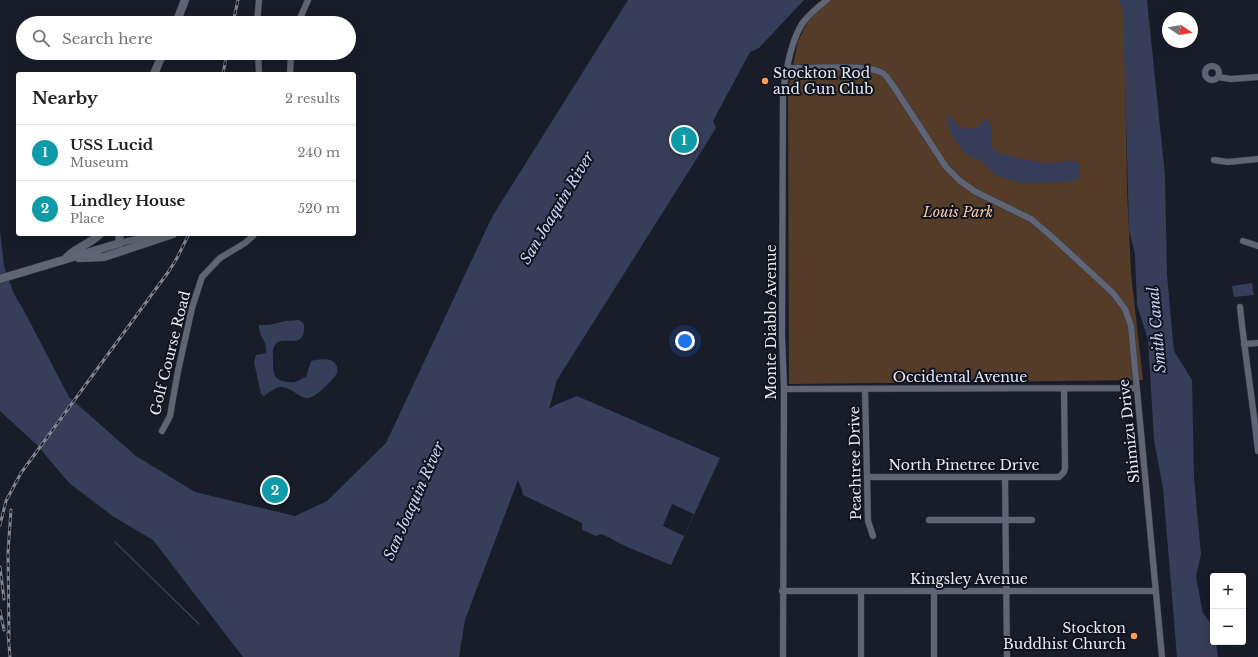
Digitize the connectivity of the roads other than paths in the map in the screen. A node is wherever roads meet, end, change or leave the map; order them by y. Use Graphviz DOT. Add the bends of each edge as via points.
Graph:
graph roads {
  1 [pos="185,0"];
  2 [pos="259,0"];
  3 [pos="308,0"];
  4 [pos="826,0"];
  5 [pos="179,16"];
  6 [pos="258,16"];
  7 [pos="301,16"];
  8 [pos="160,60"];
  9 [pos="258,60"];
  10 [pos="291,60"];
  11 [pos="787,68"];
  12 [pos="155,72"];
  13 [pos="259,72"];
  14 [pos="290,72"];
  15 [pos="1218,77"];
  16 [pos="1258,77"];
  17 [pos="1258,159"];
  18 [pos="1214,160"];
  19 [pos="98,236"];
  20 [pos="119,236"];
  21 [pos="137,236"];
  22 [pos="150,236"];
  23 [pos="169,236"];
  24 [pos="253,236"];
  25 [pos="1243,241"];
  26 [pos="120,243"];
  27 [pos="1258,246"];
  28 [pos="64,259"];
  29 [pos="0,279"];
  30 [pos="1240,307"];
  31 [pos="1258,343"];
  32 [pos="1244,344"];
  33 [pos="1064,388"];
  34 [pos="1137,388"];
  35 [pos="784,389"];
  36 [pos="865,389"];
  37 [pos="162,431"];
  38 [pos="1258,451"];
  39 [pos="868,477"];
  40 [pos="1006,477"];
  41 [pos="929,520"];
  42 [pos="1006,520"];
  43 [pos="1032,520"];
  44 [pos="873,536"];
  45 [pos="782,591"];
  46 [pos="861,591"];
  47 [pos="934,591"];
  48 [pos="1006,591"];
  49 [pos="1156,591"];
  50 [pos="783,657"];
  51 [pos="861,657"];
  52 [pos="934,657"];
  53 [pos="1007,657"];
  54 [pos="1162,657"];
  1 -- 5 [label="street"];
  2 -- 6 [label="street"];
  3 -- 7 [label="street"];
  4 -- 11 [label="street, Monte Diablo Avenue" via="805,20 797,32"];
  8 -- 12 [label="street"];
  9 -- 13 [label="street"];
  10 -- 14 [label="street"];
  11 -- 34 [label="street, Shimizu Drive" via="860,67 883,73 932,148 959,180 974,191 1030,219 1113,293 1125,309 1131,326"];
  11 -- 35 [label="street, Monte Diablo Avenue" via="782,119"];
  15 -- 16 [label="street"];
  17 -- 18 [label="street" via="1228,162"];
  19 -- 28 [label="street"];
  20 -- 26 [label="street"];
  21 -- 26 [label="street"];
  22 -- 26 [label="street"];
  23 -- 28 [label="street" via="104,257"];
  24 -- 37 [label="street, Golf Course Road" via="220,258 202,277 189,321 170,416"];
  25 -- 27 [label="street"];
  26 -- 28 [label="street"];
  28 -- 29 [label="street"];
  30 -- 32 [label="street"];
  31 -- 32 [label="street"];
  32 -- 38 [label="street"];
  33 -- 34 [label="street, Occidental Avenue"];
  33 -- 36 [label="street, Occidental Avenue"];
  33 -- 40 [label="street, North Pinetree Drive" via="1064,472 1056,478"];
  34 -- 49 [label="street, Shimizu Drive"];
  35 -- 36 [label="street, Occidental Avenue"];
  35 -- 45 [label="street, Monte Diablo Avenue"];
  36 -- 39 [label="street, Peachtree Drive"];
  39 -- 40 [label="street, North Pinetree Drive"];
  39 -- 44 [label="street, Peachtree Drive" via="868,521"];
  40 -- 42 [label="street"];
  41 -- 42 [label="street"];
  42 -- 43 [label="street"];
  42 -- 48 [label="street"];
  45 -- 46 [label="street, Kingsley Avenue"];
  45 -- 50 [label="street, Monte Diablo Avenue"];
  46 -- 47 [label="street, Kingsley Avenue"];
  46 -- 51 [label="street"];
  47 -- 48 [label="street, Kingsley Avenue"];
  47 -- 52 [label="street"];
  48 -- 49 [label="street, Kingsley Avenue"];
  48 -- 53 [label="street"];
  49 -- 54 [label="street, Shimizu Drive"];
}
